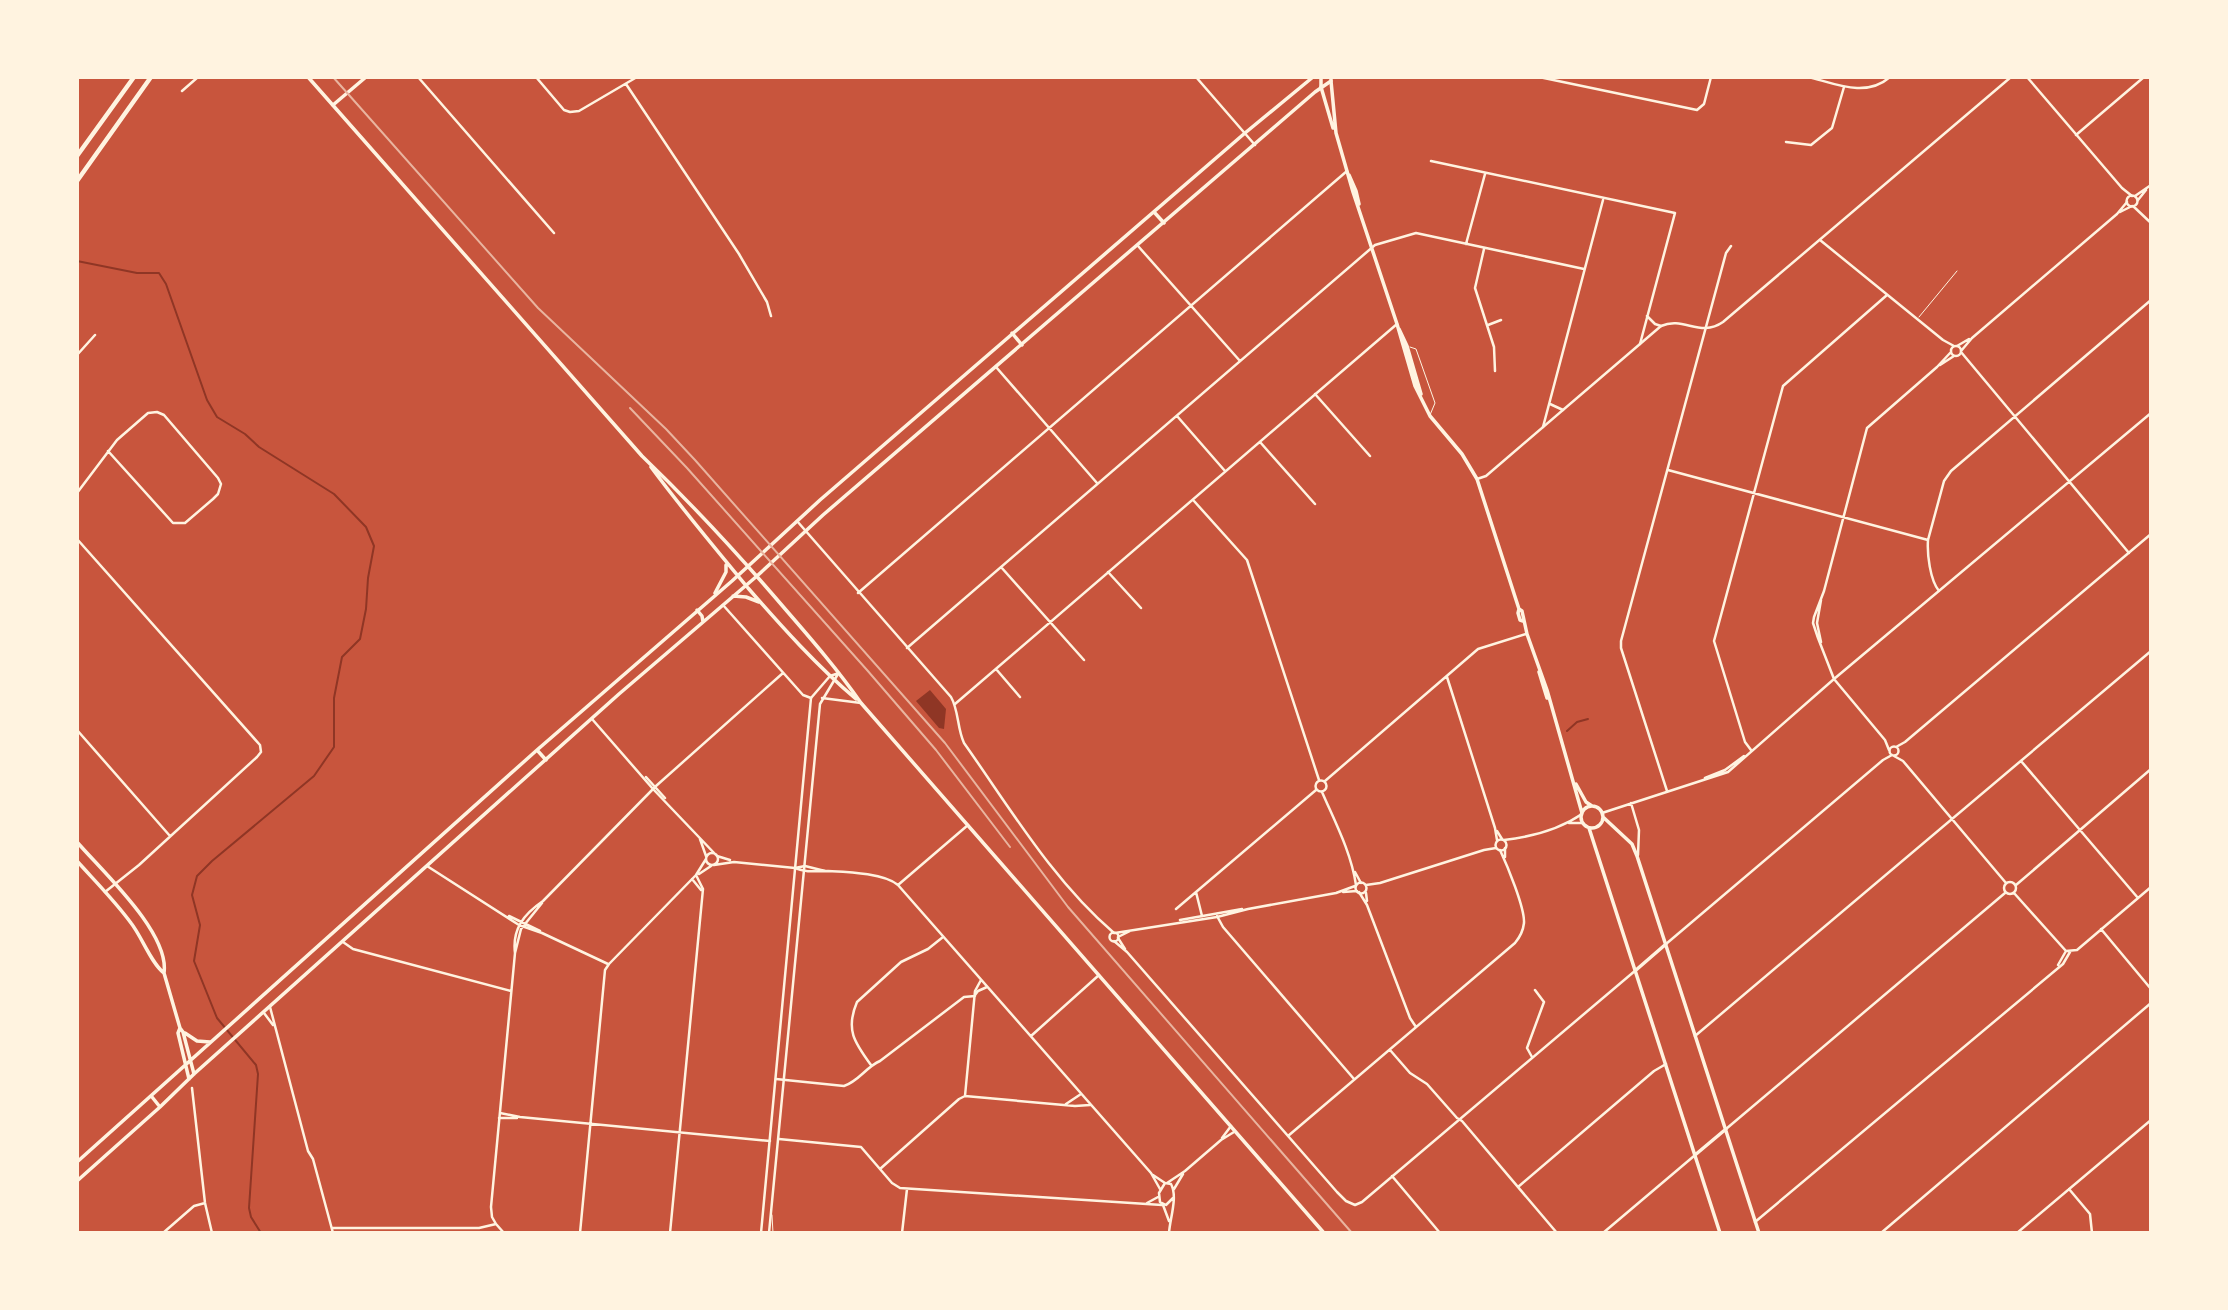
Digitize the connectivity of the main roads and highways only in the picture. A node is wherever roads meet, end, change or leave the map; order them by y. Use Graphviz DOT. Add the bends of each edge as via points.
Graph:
graph roads {
  1 [pos="134,77"];
  2 [pos="151,77"];
  3 [pos="308,77"];
  4 [pos="366,77"];
  5 [pos="1313,77"];
  6 [pos="1321,77"];
  7 [pos="1331,79"];
  8 [pos="1321,87"];
  9 [pos="333,105"];
  10 [pos="1336,133"];
  11 [pos="77,156"];
  12 [pos="77,181"];
  13 [pos="1154,212"];
  14 [pos="1164,223"];
  15 [pos="1397,324"];
  16 [pos="1012,333"];
  17 [pos="1023,345"];
  18 [pos="1422,401"];
  19 [pos="642,456"];
  20 [pos="726,563"];
  21 [pos="747,566"];
  22 [pos="737,575"];
  23 [pos="757,576"];
  24 [pos="746,585"];
  25 [pos="714,595"];
  26 [pos="733,596"];
  27 [pos="761,603"];
  28 [pos="697,610"];
  29 [pos="703,622"];
  30 [pos="860,703"];
  31 [pos="537,750"];
  32 [pos="546,760"];
  33 [pos="1574,779"];
  34 [pos="1593,807"];
  35 [pos="1582,814"];
  36 [pos="1602,815"];
  37 [pos="1589,828"];
  38 [pos="77,842"];
  39 [pos="77,861"];
  40 [pos="1666,944"];
  41 [pos="1636,970"];
  42 [pos="164,973"];
  43 [pos="182,1030"];
  44 [pos="211,1042"];
  45 [pos="191,1062"];
  46 [pos="186,1066"];
  47 [pos="194,1074"];
  48 [pos="189,1079"];
  49 [pos="152,1097"];
  50 [pos="160,1107"];
  51 [pos="1726,1129"];
  52 [pos="1695,1155"];
  53 [pos="77,1162"];
  54 [pos="77,1181"];
  55 [pos="1324,1233"];
  56 [pos="1720,1233"];
  57 [pos="1759,1233"];
  1 -- 11 [label="highway"];
  2 -- 12 [label="highway"];
  3 -- 9 [label="main road"];
  4 -- 9 [label="main road"];
  5 -- 13 [label="main road"];
  6 -- 8 [label="main road"];
  7 -- 8 [label="main road"];
  7 -- 10 [label="main road"];
  8 -- 10 [label="main road"];
  8 -- 14 [label="main road"];
  9 -- 19 [label="main road"];
  10 -- 15 [label="main road"];
  13 -- 14 [label="main road"];
  13 -- 16 [label="main road"];
  14 -- 17 [label="main road"];
  15 -- 18 [label="main road"];
  15 -- 18 [label="main road" via="1408,346"];
  16 -- 17 [label="main road"];
  16 -- 21 [label="main road"];
  17 -- 23 [label="main road"];
  18 -- 33 [label="main road" via="1477,479"];
  19 -- 20 [label="main road"];
  19 -- 21 [label="main road"];
  20 -- 22 [label="main road"];
  20 -- 25 [label="main road"];
  21 -- 22 [label="main road"];
  21 -- 23 [label="main road"];
  22 -- 24 [label="main road"];
  22 -- 25 [label="main road"];
  23 -- 24 [label="main road"];
  23 -- 30 [label="main road"];
  24 -- 26 [label="main road"];
  24 -- 27 [label="main road"];
  25 -- 28 [label="main road"];
  26 -- 27 [label="main road"];
  26 -- 29 [label="main road"];
  27 -- 30 [label="main road"];
  28 -- 29 [label="main road"];
  28 -- 31 [label="main road"];
  29 -- 32 [label="main road"];
  30 -- 55 [label="main road"];
  31 -- 32 [label="main road"];
  31 -- 44 [label="main road"];
  32 -- 47 [label="main road"];
  33 -- 34 [label="main road"];
  33 -- 35 [label="main road"];
  34 -- 35 [label="main road"];
  34 -- 36 [label="main road"];
  35 -- 37 [label="main road" via="1583,824"];
  36 -- 37 [label="main road" via="1598,826"];
  36 -- 40 [label="main road" via="1632,844"];
  37 -- 41 [label="main road"];
  38 -- 42 [label="main road" via="143,915 166,964"];
  39 -- 42 [label="main road" via="130,921"];
  40 -- 41 [label="main road"];
  40 -- 51 [label="main road"];
  41 -- 52 [label="main road"];
  42 -- 43 [label="main road"];
  43 -- 44 [label="main road" via="197,1041"];
  43 -- 45 [label="main road"];
  43 -- 46 [label="main road" via="178,1033"];
  44 -- 45 [label="main road"];
  45 -- 46 [label="main road"];
  45 -- 47 [label="main road"];
  46 -- 48 [label="main road"];
  46 -- 49 [label="main road"];
  47 -- 48 [label="main road"];
  48 -- 50 [label="main road"];
  49 -- 50 [label="main road"];
  49 -- 53 [label="main road"];
  50 -- 54 [label="main road"];
  51 -- 52 [label="main road"];
  51 -- 57 [label="main road"];
  52 -- 56 [label="main road"];
}
